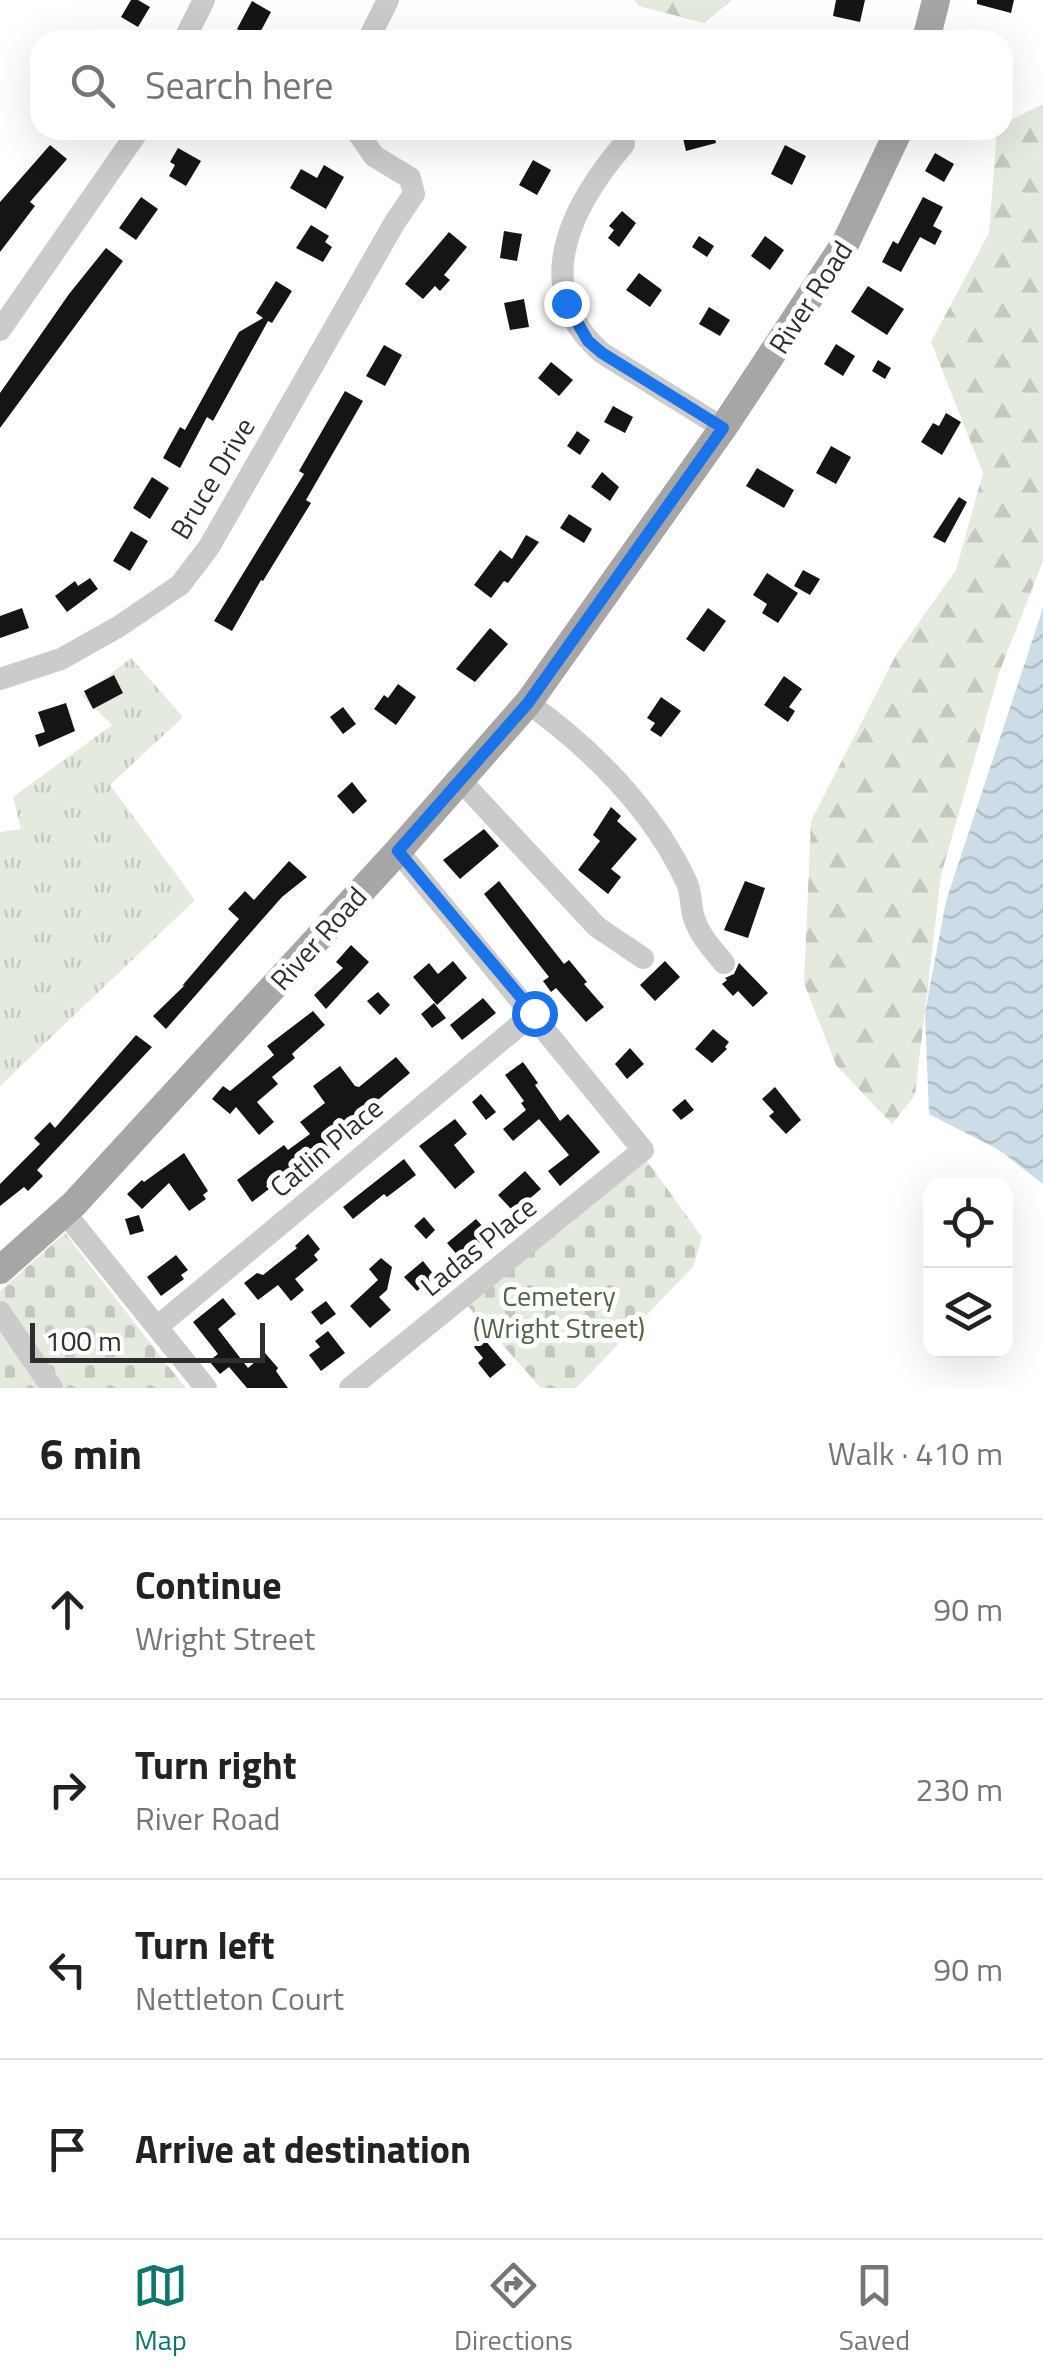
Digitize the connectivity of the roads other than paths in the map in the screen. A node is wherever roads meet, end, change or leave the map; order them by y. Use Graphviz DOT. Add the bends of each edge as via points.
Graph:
graph roads {
  1 [pos="204,0"];
  2 [pos="388,0"];
  3 [pos="936,0"];
  4 [pos="189,30"];
  5 [pos="373,30"];
  6 [pos="928,30"];
  7 [pos="132,140"];
  8 [pos="363,140"];
  9 [pos="894,140"];
  10 [pos="624,144"];
  11 [pos="0,330"];
  12 [pos="723,428"];
  13 [pos="0,679"];
  14 [pos="528,703"];
  15 [pos="461,781"];
  16 [pos="398,851"];
  17 [pos="642,958"];
  18 [pos="724,963"];
  19 [pos="534,1013"];
  20 [pos="65,1213"];
  21 [pos="0,1270"];
  22 [pos="0,1312"];
  23 [pos="156,1327"];
  24 [pos="50,1387"];
  25 [pos="206,1388"];
  26 [pos="350,1388"];
  1 -- 4 [label="street"];
  2 -- 5 [label="street"];
  3 -- 6 [label="main road"];
  7 -- 11 [label="street"];
  8 -- 13 [label="street, Bruce Drive" via="374,156 405,174 414,194 209,547 180,585 118,627 60,659"];
  9 -- 12 [label="main road, River Road" via="846,242"];
  10 -- 12 [label="street" via="596,176 571,227 560,275 566,303 602,353"];
  12 -- 14 [label="main road, River Road"];
  14 -- 15 [label="main road, River Road"];
  14 -- 18 [label="street" via="560,726 651,822 688,884 698,929"];
  15 -- 16 [label="main road, River Road"];
  15 -- 17 [label="street" via="598,928"];
  16 -- 19 [label="street"];
  16 -- 20 [label="main road, River Road"];
  19 -- 23 [label="street, Catlin Place"];
  19 -- 26 [label="street, Ladas Place" via="643,1150"];
  20 -- 21 [label="main road, River Road"];
  20 -- 23 [label="street"];
  22 -- 24 [label="street"];
  23 -- 25 [label="street"];
}
